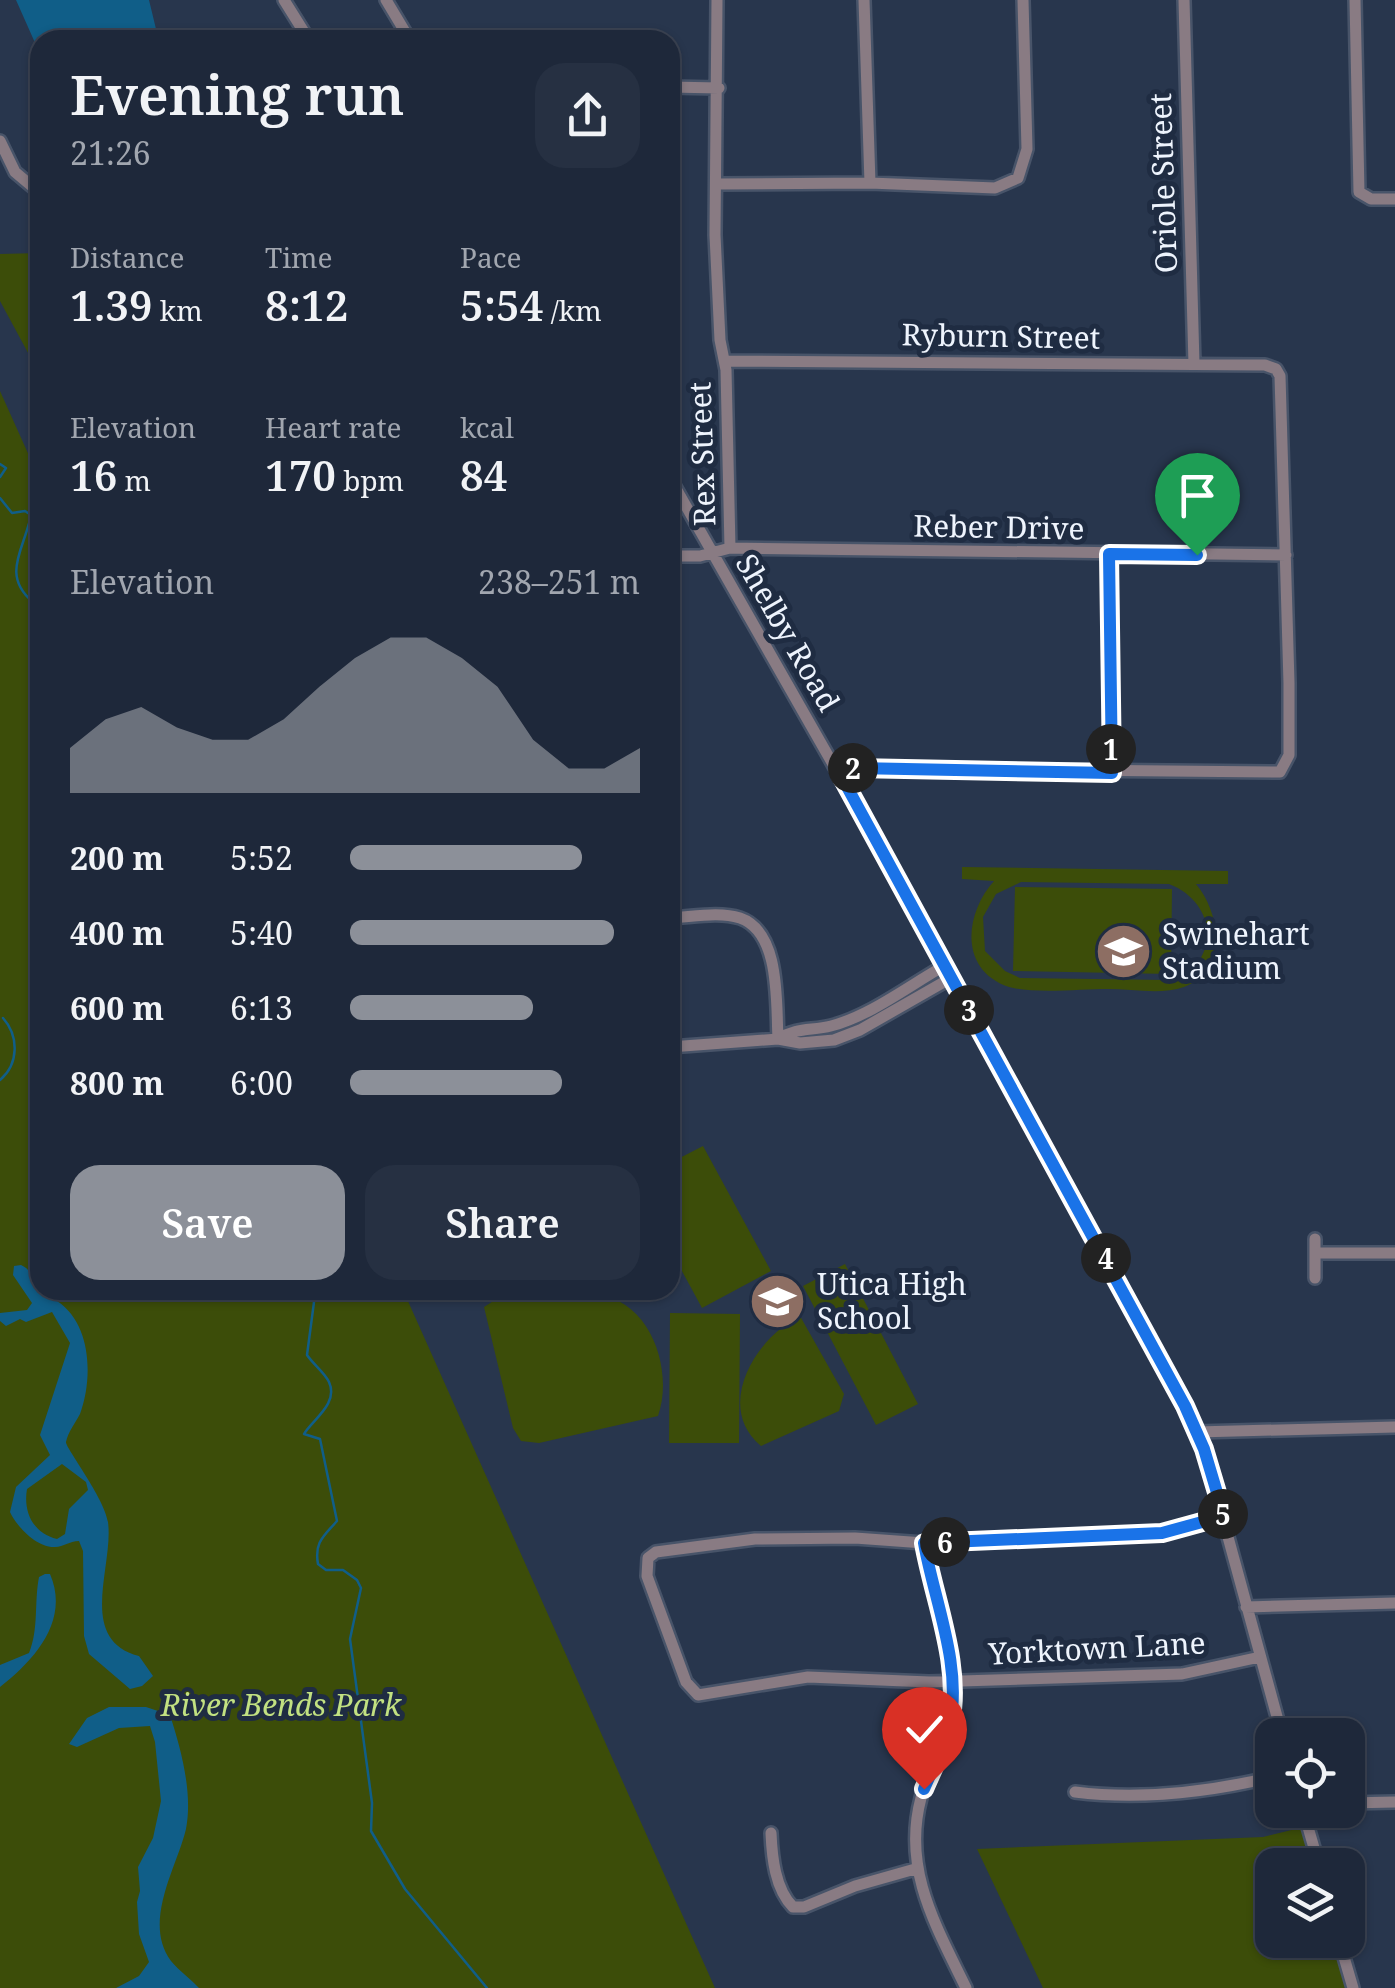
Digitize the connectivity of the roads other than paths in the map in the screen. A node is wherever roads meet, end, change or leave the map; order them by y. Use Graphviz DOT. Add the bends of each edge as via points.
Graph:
graph roads {
  1 [pos="284,0"];
  2 [pos="386,0"];
  3 [pos="717,0"];
  4 [pos="864,0"];
  5 [pos="1023,0"];
  6 [pos="1184,0"];
  7 [pos="1354,0"];
  8 [pos="303,30"];
  9 [pos="404,30"];
  10 [pos="680,87"];
  11 [pos="719,88"];
  12 [pos="0,141"];
  13 [pos="870,183"];
  14 [pos="717,184"];
  15 [pos="30,185"];
  16 [pos="1395,198"];
  17 [pos="724,361"];
  18 [pos="1194,364"];
  19 [pos="680,496"];
  20 [pos="730,548"];
  21 [pos="712,552"];
  22 [pos="1109,554"];
  23 [pos="680,555"];
  24 [pos="1286,555"];
  25 [pos="1112,773"];
  26 [pos="840,774"];
  27 [pos="680,918"];
  28 [pos="944,966"];
  29 [pos="951,978"];
  30 [pos="860,1013"];
  31 [pos="866,1026"];
  32 [pos="778,1039"];
  33 [pos="680,1046"];
  34 [pos="1315,1239"];
  35 [pos="1395,1252"];
  36 [pos="1315,1253"];
  37 [pos="1315,1278"];
  38 [pos="1395,1427"];
  39 [pos="1197,1432"];
  40 [pos="1224,1516"];
  41 [pos="924,1543"];
  42 [pos="1395,1603"];
  43 [pos="1246,1607"];
  44 [pos="1260,1657"];
  45 [pos="950,1681"];
  46 [pos="1277,1718"];
  47 [pos="1255,1780"];
  48 [pos="1075,1792"];
  49 [pos="1395,1802"];
  50 [pos="1365,1803"];
  51 [pos="771,1833"];
  52 [pos="916,1869"];
  53 [pos="1345,1958"];
  54 [pos="966,1988"];
  55 [pos="1353,1988"];
  1 -- 8 [label="street"];
  2 -- 9 [label="street"];
  3 -- 11 [label="street, Rex Street"];
  4 -- 13 [label="street"];
  5 -- 13 [label="street" via="1026,149 1018,178 980,188"];
  6 -- 18 [label="street, Oriole Street"];
  7 -- 16 [label="street" via="1362,196"];
  10 -- 11 [label="street"];
  11 -- 14 [label="street, Rex Street"];
  12 -- 15 [label="street" via="15,172"];
  13 -- 14 [label="street"];
  14 -- 17 [label="street, Rex Street"];
  17 -- 18 [label="street, Ryburn Street"];
  17 -- 20 [label="street, Rex Street"];
  18 -- 24 [label="street, Ryburn Street" via="1276,369"];
  19 -- 21 [label="street, Shelby Road"];
  20 -- 21 [label="street, Reber Drive"];
  20 -- 22 [label="street, Reber Drive"];
  21 -- 23 [label="street, Reber Drive"];
  21 -- 26 [label="street, Shelby Road"];
  22 -- 24 [label="street, Reber Drive"];
  22 -- 25 [label="street"];
  24 -- 25 [label="street" via="1284,768 1273,774"];
  25 -- 26 [label="street" via="855,768"];
  26 -- 28 [label="street, Shelby Road"];
  27 -- 32 [label="street" via="739,918 758,929 769,956"];
  28 -- 29 [label="street, Shelby Road"];
  28 -- 30 [label="street"];
  29 -- 31 [label="street"];
  29 -- 39 [label="street, Shelby Road"];
  30 -- 31 [label="street"];
  30 -- 32 [label="street" via="831,1026 796,1028"];
  31 -- 32 [label="street" via="834,1040"];
  32 -- 33 [label="street"];
  34 -- 36 [label="street"];
  35 -- 36 [label="street"];
  36 -- 37 [label="street"];
  38 -- 39 [label="street"];
  39 -- 40 [label="street, Shelby Road"];
  40 -- 41 [label="street" via="1162,1533"];
  40 -- 43 [label="street, Shelby Road"];
  41 -- 45 [label="street"];
  41 -- 45 [label="street, Yorktown Lane" via="736,1540 662,1550 648,1558 646,1576 686,1682 698,1695 808,1678"];
  42 -- 43 [label="street"];
  43 -- 44 [label="street, Shelby Road"];
  44 -- 45 [label="street, Yorktown Lane" via="1182,1674"];
  44 -- 46 [label="street, Shelby Road"];
  45 -- 52 [label="street" via="949,1727 917,1820"];
  47 -- 48 [label="street" via="1204,1791"];
  49 -- 50 [label="street"];
  51 -- 52 [label="street" via="776,1870 793,1908"];
  52 -- 54 [label="street"];
  53 -- 55 [label="street"];
}
